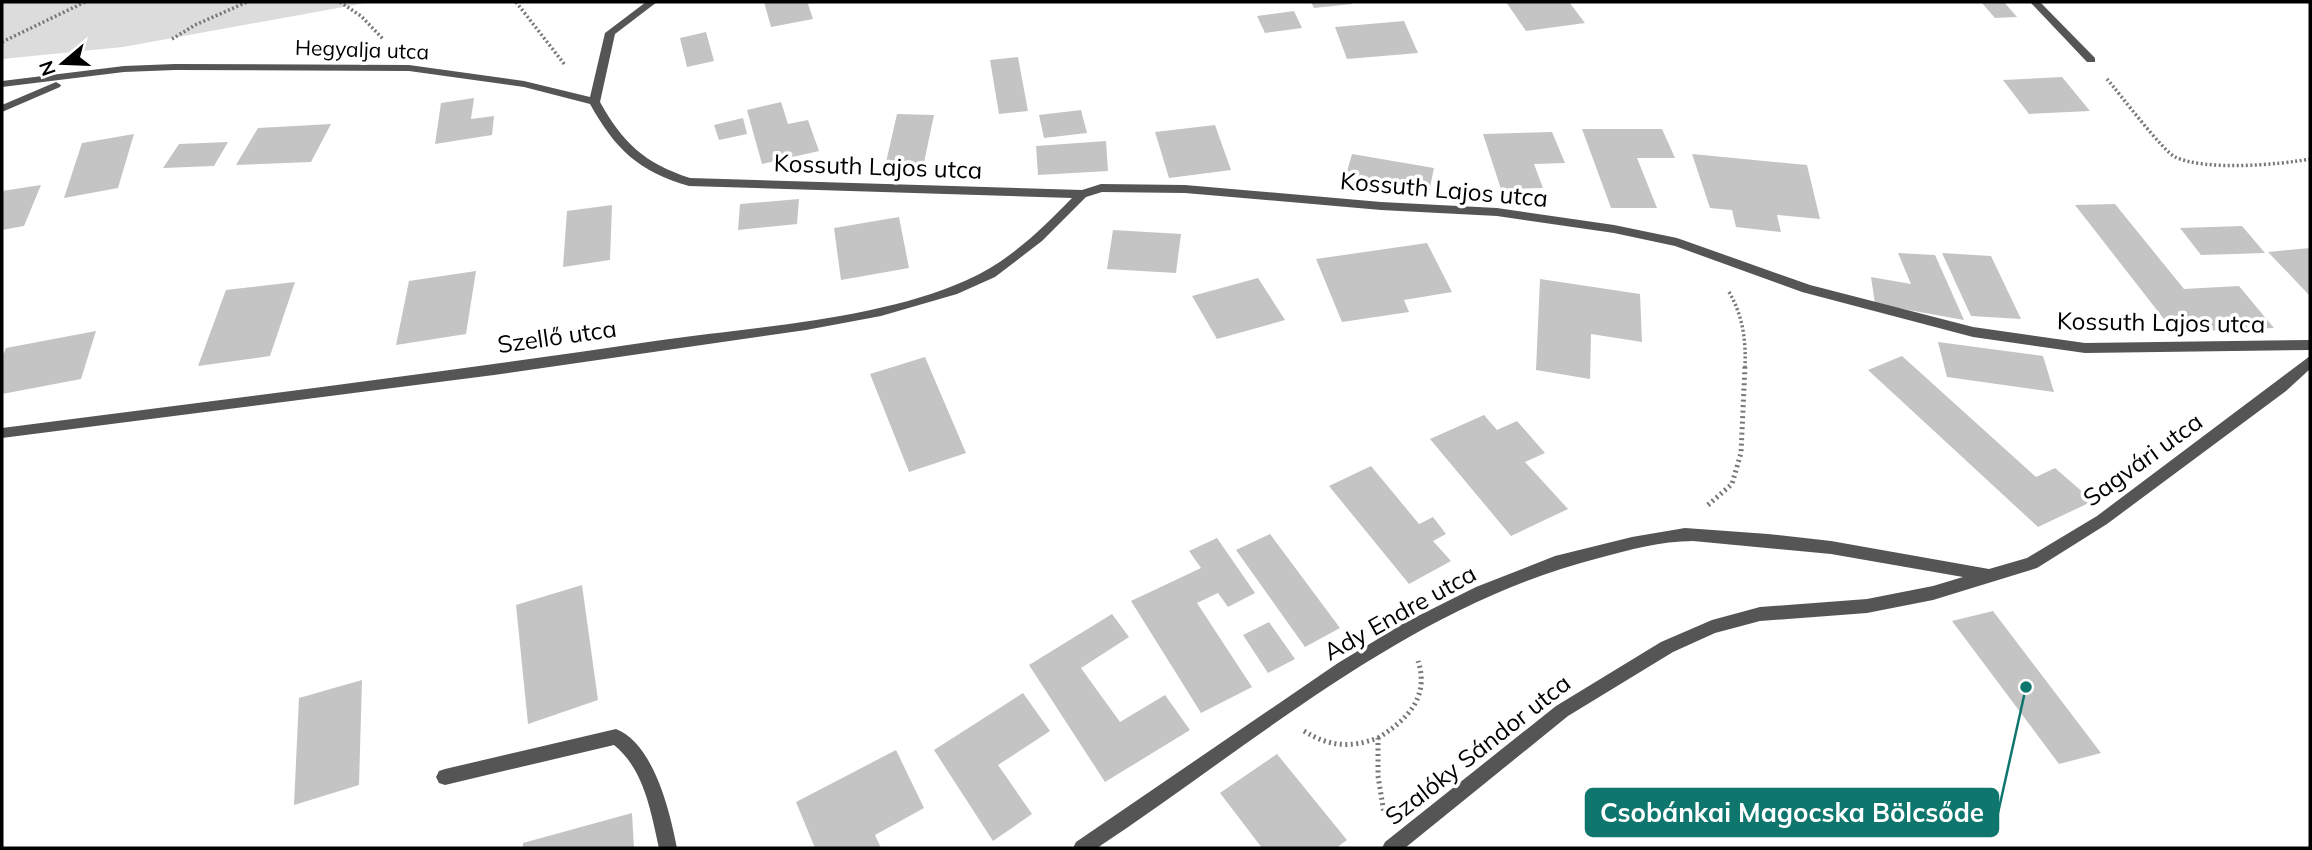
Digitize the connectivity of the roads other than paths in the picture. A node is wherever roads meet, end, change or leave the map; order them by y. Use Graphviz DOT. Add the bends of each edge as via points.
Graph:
graph roads {
  1 [pos="652,2"];
  2 [pos="2035,2"];
  3 [pos="2091,60"];
  4 [pos="74,77"];
  5 [pos="2,84"];
  6 [pos="594,102"];
  7 [pos="2,109"];
  8 [pos="1082,194"];
  9 [pos="2310,345"];
  10 [pos="2310,361"];
  11 [pos="2,433"];
  12 [pos="1992,576"];
  13 [pos="446,777"];
  14 [pos="1395,845"];
  15 [pos="668,848"];
  16 [pos="1082,848"];
  1 -- 6 [label="street" via="610,33"];
  2 -- 3 [label="street"];
  4 -- 5 [label="street, Hegyalja utca"];
  4 -- 6 [label="street, Hegyalja utca" via="175,67 409,68 524,84"];
  4 -- 7 [label="street"];
  6 -- 8 [label="street, Kossuth Lajos utca" via="606,125 641,164 690,182"];
  8 -- 9 [label="street, Kossuth Lajos utca" via="1101,188 1185,189 1497,212 1677,242 1807,289 1973,332 2085,348"];
  8 -- 11 [label="street, Szellő utca" via="1003,268 953,291 867,313 568,360"];
  10 -- 12 [label="street, Sagvári utca" via="2102,520 2032,563"];
  12 -- 14 [label="street, Szalóky Sándor utca" via="1867,606 1760,614 1667,646 1562,711"];
  12 -- 16 [label="street, Ady Endre utca" via="1786,541 1679,535 1591,551 1529,570 1400,634 1281,709"];
  13 -- 15 [label="street" via="616,737 628,744 657,799"];
}
